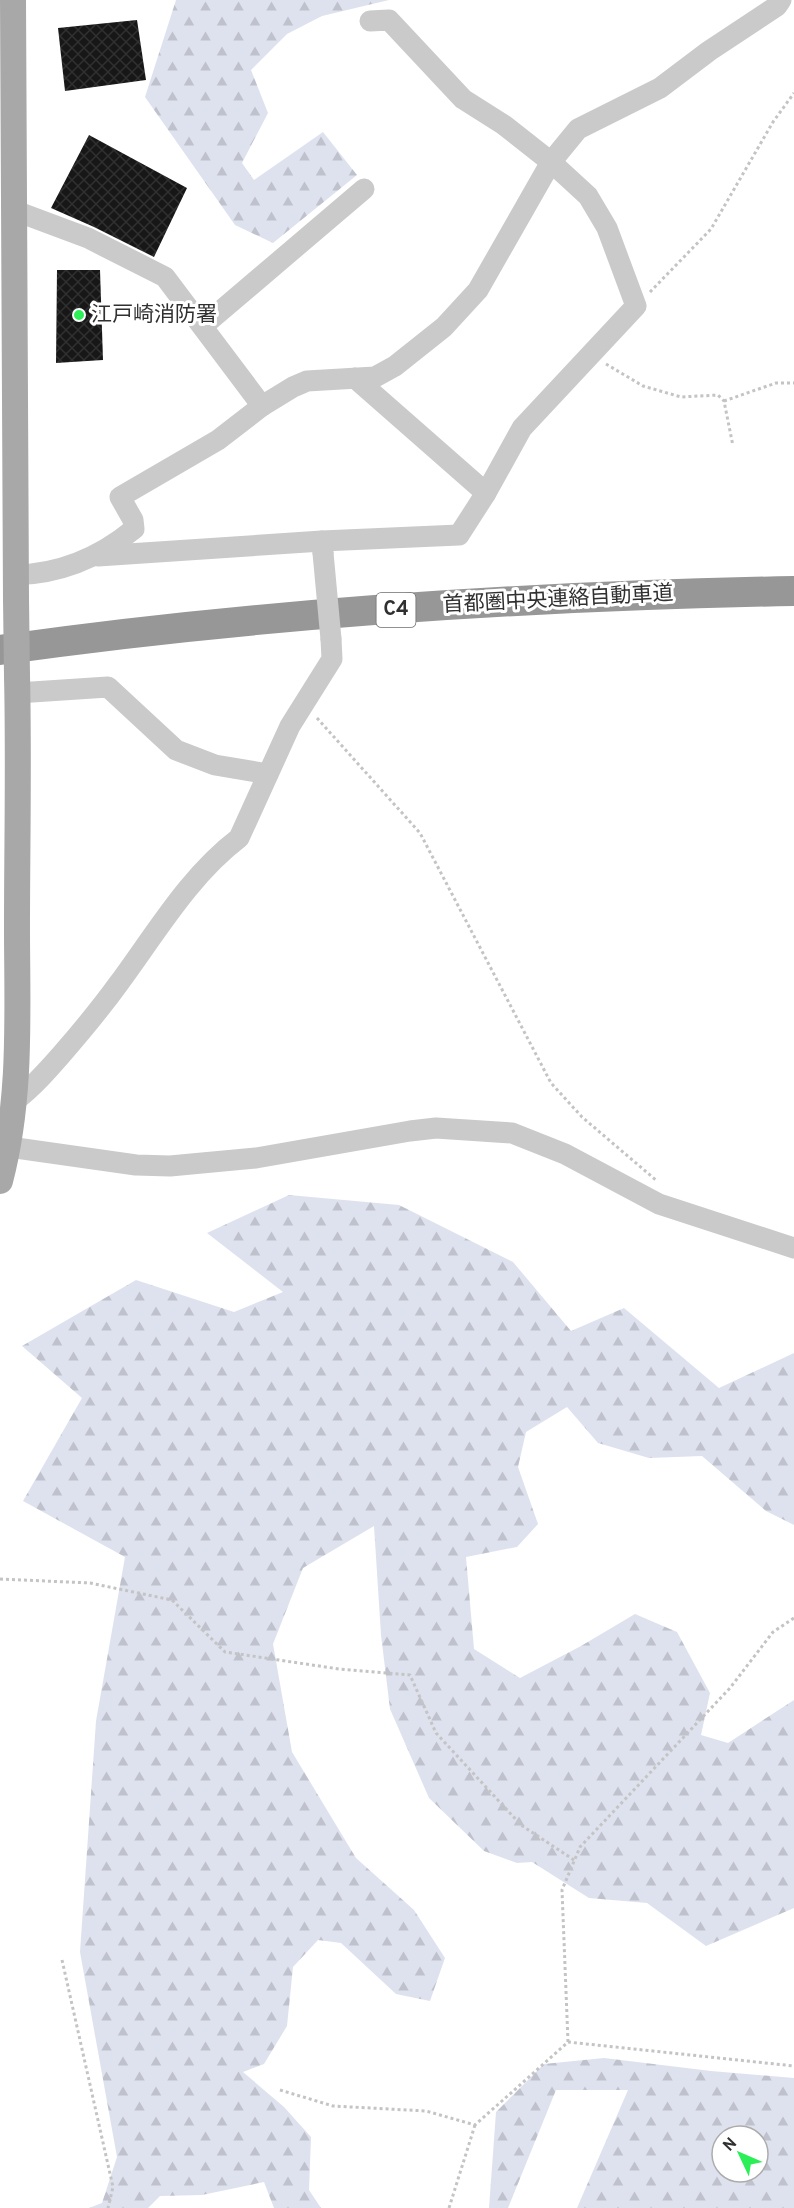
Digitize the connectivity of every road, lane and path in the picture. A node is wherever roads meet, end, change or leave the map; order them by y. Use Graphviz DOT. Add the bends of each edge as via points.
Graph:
graph roads {
  1 [pos="13,0"];
  2 [pos="781,0"];
  3 [pos="370,21"];
  4 [pos="794,93"];
  5 [pos="551,162"];
  6 [pos="364,189"];
  7 [pos="13,210"];
  8 [pos="636,306"];
  9 [pos="203,326"];
  10 [pos="588,356"];
  11 [pos="355,378"];
  12 [pos="794,383"];
  13 [pos="724,400"];
  14 [pos="262,406"];
  15 [pos="733,446"];
  16 [pos="486,494"];
  17 [pos="322,547"];
  18 [pos="94,556"];
  19 [pos="11,589"];
  20 [pos="794,591"];
  21 [pos="0,650"];
  22 [pos="17,685"];
  23 [pos="304,704"];
  24 [pos="268,774"];
  25 [pos="16,1100"];
  26 [pos="3,1163"];
  27 [pos="659,1204"];
  28 [pos="794,1248"];
  29 [pos="0,1579"];
  30 [pos="794,1618"];
  31 [pos="574,1860"];
  32 [pos="62,1960"];
  33 [pos="568,2042"];
  34 [pos="794,2066"];
  35 [pos="280,2090"];
  36 [pos="475,2125"];
  37 [pos="108,2208"];
  38 [pos="449,2208"];
  1 -- 7 [label="main road"];
  2 -- 5 [label="street" via="660,88 578,129"];
  3 -- 5 [label="street" via="389,20 463,99 504,124"];
  4 -- 8 [label="path" via="711,229"];
  5 -- 8 [label="street" via="588,196 607,228"];
  5 -- 11 [label="street" via="478,290 444,327 395,366 375,377"];
  6 -- 9 [label="street"];
  7 -- 9 [label="street" via="88,238 165,277"];
  7 -- 19 [label="main road"];
  8 -- 10 [label="street"];
  9 -- 14 [label="street"];
  10 -- 13 [label="path" via="643,386 681,397 718,395"];
  10 -- 16 [label="street" via="522,428"];
  11 -- 14 [label="street" via="307,381"];
  11 -- 16 [label="street"];
  12 -- 13 [label="path" via="776,383"];
  13 -- 15 [label="path"];
  14 -- 18 [label="street" via="218,440 120,496 134,529"];
  16 -- 17 [label="street" via="459,535"];
  17 -- 18 [label="street"];
  17 -- 23 [label="street, bridge" via="332,659"];
  18 -- 19 [label="street" via="44,572"];
  19 -- 22 [label="main road, bridge"];
  20 -- 21 [label="highway, 首都圏中央連絡自動車道 / C4" via="487,603 281,619"];
  22 -- 24 [label="street" via="108,687 176,750 214,765"];
  22 -- 25 [label="main road"];
  23 -- 24 [label="street"];
  23 -- 27 [label="path" via="420,834 551,1083 582,1117 667,1189"];
  24 -- 25 [label="street" via="239,838 177,901 81,1032"];
  25 -- 26 [label="main road"];
  26 -- 27 [label="street" via="202,1165 436,1128 512,1133 565,1154"];
  27 -- 28 [label="street"];
  29 -- 31 [label="path" via="90,1583 172,1600 225,1652 410,1675 436,1733 521,1825"];
  30 -- 31 [label="path" via="773,1632 730,1688 580,1847"];
  31 -- 33 [label="path" via="562,1890"];
  32 -- 37 [label="path" via="113,2187"];
  33 -- 34 [label="path"];
  33 -- 36 [label="path"];
  35 -- 36 [label="path" via="333,2106 426,2111"];
  36 -- 38 [label="path"];
}
